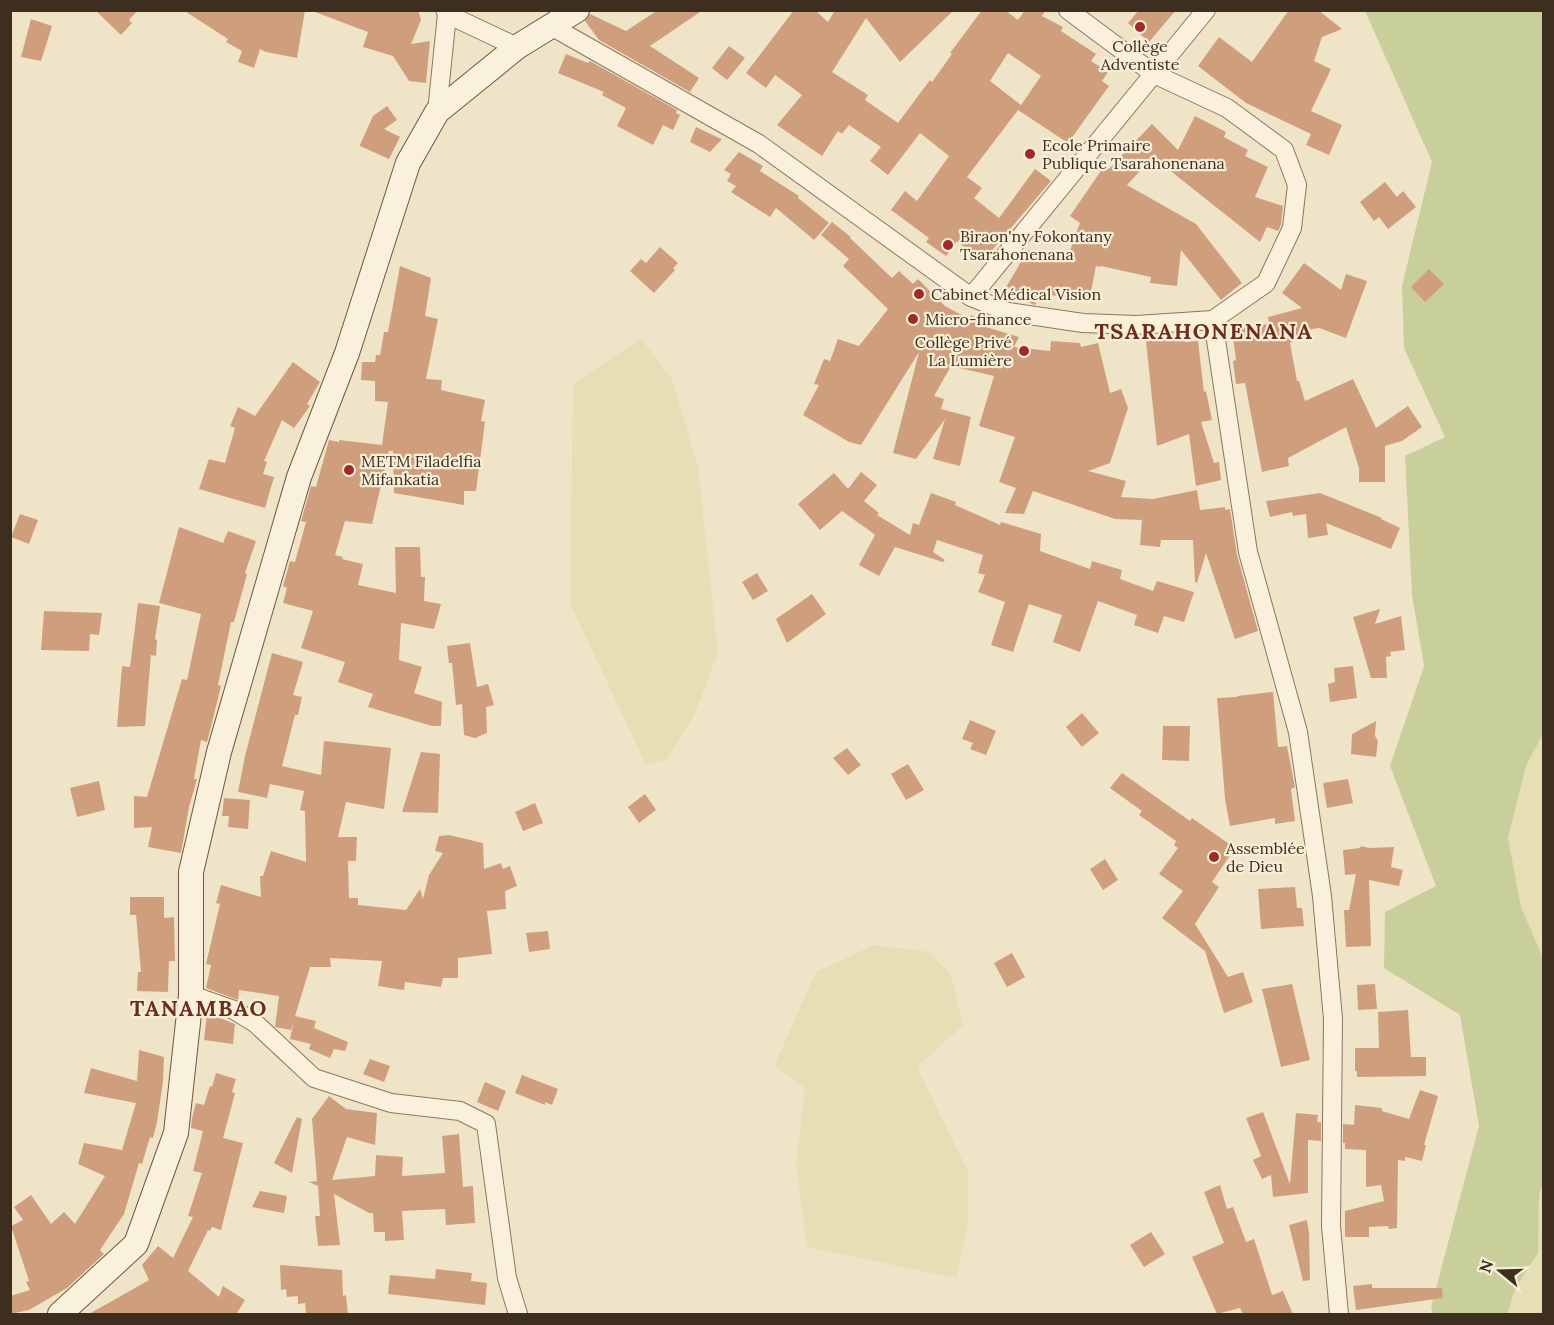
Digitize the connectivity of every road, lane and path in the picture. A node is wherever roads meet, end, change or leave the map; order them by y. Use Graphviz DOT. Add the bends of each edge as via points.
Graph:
graph roads {
  1 [pos="577,10"];
  2 [pos="1068,10"];
  3 [pos="1206,10"];
  4 [pos="446,12"];
  5 [pos="551,26"];
  6 [pos="517,47"];
  7 [pos="1154,74"];
  8 [pos="437,112"];
  9 [pos="971,297"];
  10 [pos="1213,320"];
  11 [pos="190,995"];
  12 [pos="60,1314"];
  13 [pos="518,1314"];
  14 [pos="1338,1314"];
  1 -- 5 [label="main road"];
  2 -- 7 [label="street"];
  3 -- 7 [label="street"];
  4 -- 6 [label="street"];
  4 -- 8 [label="street"];
  5 -- 6 [label="main road"];
  5 -- 9 [label="street" via="759,144"];
  6 -- 8 [label="main road"];
  7 -- 9 [label="street"];
  7 -- 10 [label="street" via="1227,108 1284,150 1297,185 1292,228 1266,283"];
  8 -- 11 [label="main road" via="408,163 347,354 299,477 219,752 191,872"];
  9 -- 10 [label="street" via="1008,312 1083,323 1136,325"];
  10 -- 14 [label="street" via="1248,552 1298,732 1322,896 1333,1019 1331,1226"];
  11 -- 12 [label="main road" via="176,1133 136,1244"];
  11 -- 13 [label="street" via="234,1010 255,1023 314,1078 392,1103 460,1111 486,1124 507,1278"];
}
